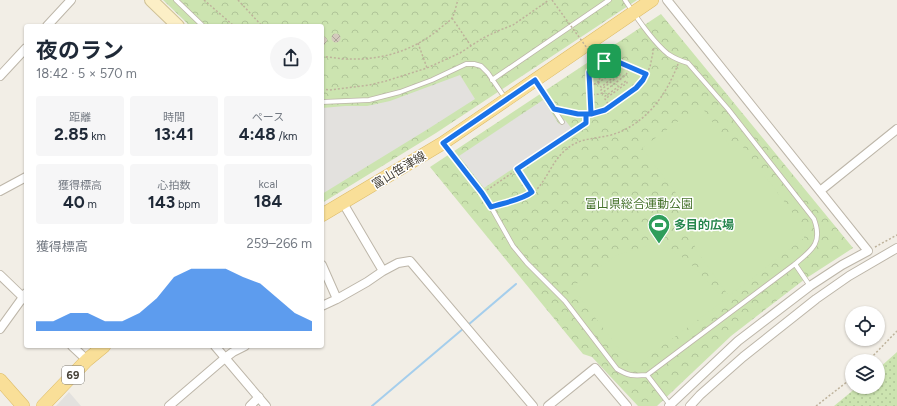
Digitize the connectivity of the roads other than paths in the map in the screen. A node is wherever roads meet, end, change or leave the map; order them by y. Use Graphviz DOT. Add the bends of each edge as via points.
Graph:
graph roads {
  1 [pos="71,0"];
  2 [pos="151,0"];
  3 [pos="176,0"];
  4 [pos="609,0"];
  5 [pos="625,0"];
  6 [pos="652,0"];
  7 [pos="667,0"];
  8 [pos="634,13"];
  9 [pos="49,24"];
  10 [pos="176,24"];
  11 [pos="201,24"];
  12 [pos="24,50"];
  13 [pos="0,76"];
  14 [pos="492,80"];
  15 [pos="535,80"];
  16 [pos="506,100"];
  17 [pos="324,102"];
  18 [pos="562,122"];
  19 [pos="897,129"];
  20 [pos="443,143"];
  21 [pos="24,178"];
  22 [pos="0,191"];
  23 [pos="820,191"];
  24 [pos="343,202"];
  25 [pos="324,214"];
  26 [pos="897,248"];
  27 [pos="795,264"];
  28 [pos="324,269"];
  29 [pos="383,271"];
  30 [pos="0,275"];
  31 [pos="810,286"];
  32 [pos="24,296"];
  33 [pos="24,298"];
  34 [pos="337,298"];
  35 [pos="324,305"];
  36 [pos="0,329"];
  37 [pos="74,348"];
  38 [pos="102,348"];
  39 [pos="217,348"];
  40 [pos="241,348"];
  41 [pos="225,358"];
  42 [pos="87,360"];
  43 [pos="647,375"];
  44 [pos="0,380"];
  45 [pos="259,397"];
  46 [pos="670,405"];
  47 [pos="23,406"];
  48 [pos="43,406"];
  49 [pos="169,406"];
  50 [pos="250,406"];
  51 [pos="266,406"];
  52 [pos="533,406"];
  53 [pos="548,406"];
  54 [pos="627,406"];
  55 [pos="690,406"];
  1 -- 9 [label="street"];
  2 -- 10 [label="main road"];
  3 -- 11 [label="lane"];
  4 -- 14 [label="lane"];
  5 -- 8 [label="lane"];
  6 -- 8 [label="main road, 富山笹津線"];
  7 -- 23 [label="street"];
  8 -- 15 [label="main road, 富山笹津線"];
  8 -- 27 [label="lane" via="658,45 669,54 688,63 814,219 818,228 814,247"];
  12 -- 13 [label="street"];
  14 -- 16 [label="lane"];
  14 -- 17 [label="lane" via="481,66 466,64 400,92 369,100"];
  15 -- 16 [label="main road, 富山笹津線"];
  15 -- 18 [label="lane"];
  16 -- 20 [label="main road, 富山笹津線"];
  19 -- 23 [label="street"];
  20 -- 24 [label="main road, 富山笹津線"];
  20 -- 43 [label="lane" via="482,193 513,246 565,302 617,369 628,376"];
  21 -- 22 [label="street"];
  23 -- 31 [label="street" via="868,251"];
  24 -- 25 [label="main road, 富山笹津線"];
  24 -- 29 [label="street"];
  26 -- 55 [label="street" via="816,299 742,357"];
  27 -- 31 [label="lane"];
  27 -- 43 [label="lane"];
  28 -- 34 [label="street"];
  29 -- 34 [label="street"];
  29 -- 52 [label="street" via="398,263 410,261"];
  30 -- 32 [label="street"];
  31 -- 46 [label="street" via="738,341"];
  33 -- 36 [label="street"];
  34 -- 35 [label="street"];
  37 -- 42 [label="street"];
  38 -- 42 [label="main road, 69"];
  39 -- 41 [label="street"];
  40 -- 41 [label="street"];
  41 -- 45 [label="street"];
  41 -- 49 [label="street"];
  42 -- 48 [label="main road, 69"];
  43 -- 46 [label="lane"];
  44 -- 47 [label="main road"];
  45 -- 50 [label="street"];
  45 -- 51 [label="street"];
  53 -- 54 [label="street" via="595,368"];
}
